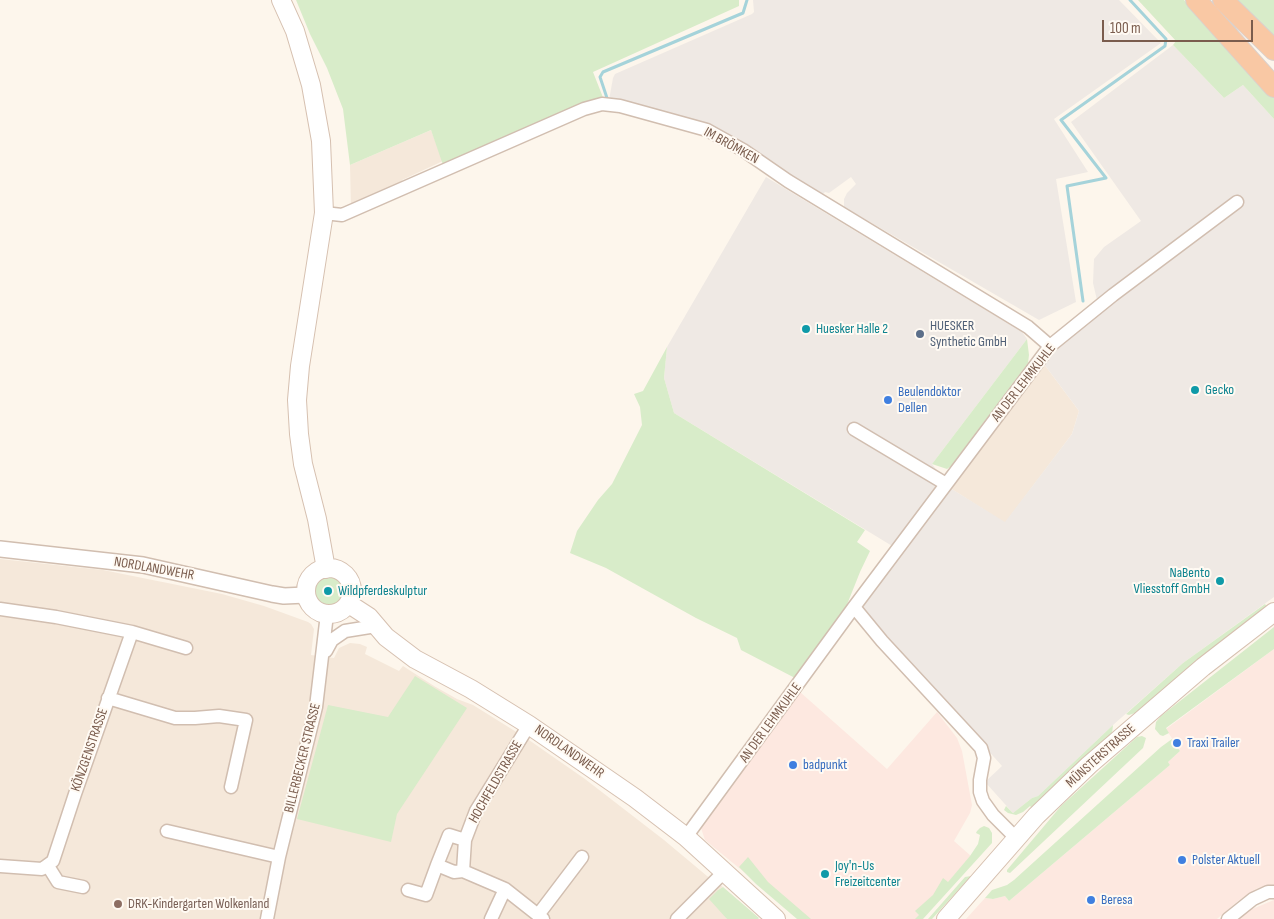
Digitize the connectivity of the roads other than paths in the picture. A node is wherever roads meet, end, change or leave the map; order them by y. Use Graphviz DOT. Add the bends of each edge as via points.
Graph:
graph roads {
  1 [pos="280,0"];
  2 [pos="1223,0"];
  3 [pos="1198,3"];
  4 [pos="1274,50"];
  5 [pos="1274,69"];
  6 [pos="1274,87"];
  7 [pos="1237,202"];
  8 [pos="324,214"];
  9 [pos="1050,346"];
  10 [pos="854,429"];
  11 [pos="946,484"];
  12 [pos="0,549"];
  13 [pos="326,568"];
  14 [pos="306,595"];
  15 [pos="349,604"];
  16 [pos="854,607"];
  17 [pos="0,609"];
  18 [pos="1274,612"];
  19 [pos="328,614"];
  20 [pos="376,626"];
  21 [pos="132,632"];
  22 [pos="186,648"];
  23 [pos="323,657"];
  24 [pos="108,698"];
  25 [pos="529,725"];
  26 [pos="231,787"];
  27 [pos="167,830"];
  28 [pos="686,837"];
  29 [pos="1016,838"];
  30 [pos="465,840"];
  31 [pos="279,857"];
  32 [pos="582,857"];
  33 [pos="437,865"];
  34 [pos="0,866"];
  35 [pos="48,866"];
  36 [pos="464,871"];
  37 [pos="725,871"];
  38 [pos="83,887"];
  39 [pos="505,889"];
  40 [pos="408,890"];
  41 [pos="1274,892"];
  42 [pos="540,917"];
  43 [pos="267,919"];
  44 [pos="491,919"];
  45 [pos="677,919"];
  46 [pos="776,919"];
  47 [pos="946,919"];
  48 [pos="1228,919"];
  1 -- 8 [label="main road" via="295,31 311,85 321,141"];
  2 -- 4 [label="highway"];
  3 -- 5 [label="highway"];
  3 -- 6 [label="highway"];
  7 -- 9 [label="street, AN DER LEHMKUHLE"];
  8 -- 9 [label="street, IM BRÖMKEN" via="342,215 584,109 602,104 620,106 707,130 744,150 788,181 1028,328"];
  8 -- 13 [label="main road" via="297,400 303,464"];
  9 -- 11 [label="street, AN DER LEHMKUHLE"];
  10 -- 11 [label="street"];
  11 -- 16 [label="street, AN DER LEHMKUHLE"];
  12 -- 14 [label="street, NORDLANDWEHR" via="143,565 272,594"];
  13 -- 14 [label="main road" via="313,575"];
  13 -- 15 [label="main road" via="340,571 351,582"];
  14 -- 19 [label="main road" via="314,608"];
  15 -- 19 [label="main road" via="340,612"];
  15 -- 20 [label="main road, NORDLANDWEHR" via="369,617"];
  16 -- 28 [label="street, AN DER LEHMKUHLE"];
  16 -- 29 [label="street" via="981,748 984,758 980,780 982,802"];
  17 -- 21 [label="street"];
  18 -- 29 [label="main road, MÜNSTERSTRASSE" via="1203,667 1088,765"];
  19 -- 23 [label="street, BILLERBECKER STRASSE"];
  20 -- 23 [label="street, BILLERBECKER STRASSE" via="344,631 332,640"];
  20 -- 25 [label="main road, NORDLANDWEHR" via="415,659"];
  21 -- 22 [label="street"];
  21 -- 24 [label="street, KÖNZGENSTRASSE"];
  23 -- 31 [label="street, BILLERBECKER STRASSE" via="311,732"];
  24 -- 26 [label="street" via="175,718 220,716 246,720"];
  24 -- 35 [label="street, KÖNZGENSTRASSE" via="56,855"];
  25 -- 28 [label="main road, NORDLANDWEHR"];
  25 -- 30 [label="street, HOCHFELDSTRASSE" via="476,811"];
  27 -- 31 [label="street"];
  28 -- 37 [label="main road, NORDLANDWEHR"];
  29 -- 47 [label="main road, MÜNSTERSTRASSE"];
  30 -- 33 [label="street, HOCHFELDSTRASSE" via="449,836"];
  30 -- 36 [label="street, HOCHFELDSTRASSE"];
  31 -- 43 [label="street, BILLERBECKER STRASSE"];
  32 -- 42 [label="street"];
  33 -- 36 [label="street" via="454,872"];
  33 -- 40 [label="street, HOCHFELDSTRASSE" via="426,895"];
  34 -- 35 [label="street" via="34,870"];
  35 -- 38 [label="street" via="58,882"];
  36 -- 39 [label="street"];
  37 -- 45 [label="street"];
  37 -- 46 [label="main road, NORDLANDWEHR"];
  39 -- 42 [label="street"];
  39 -- 44 [label="street"];
  41 -- 48 [label="street" via="1252,900"];
}
